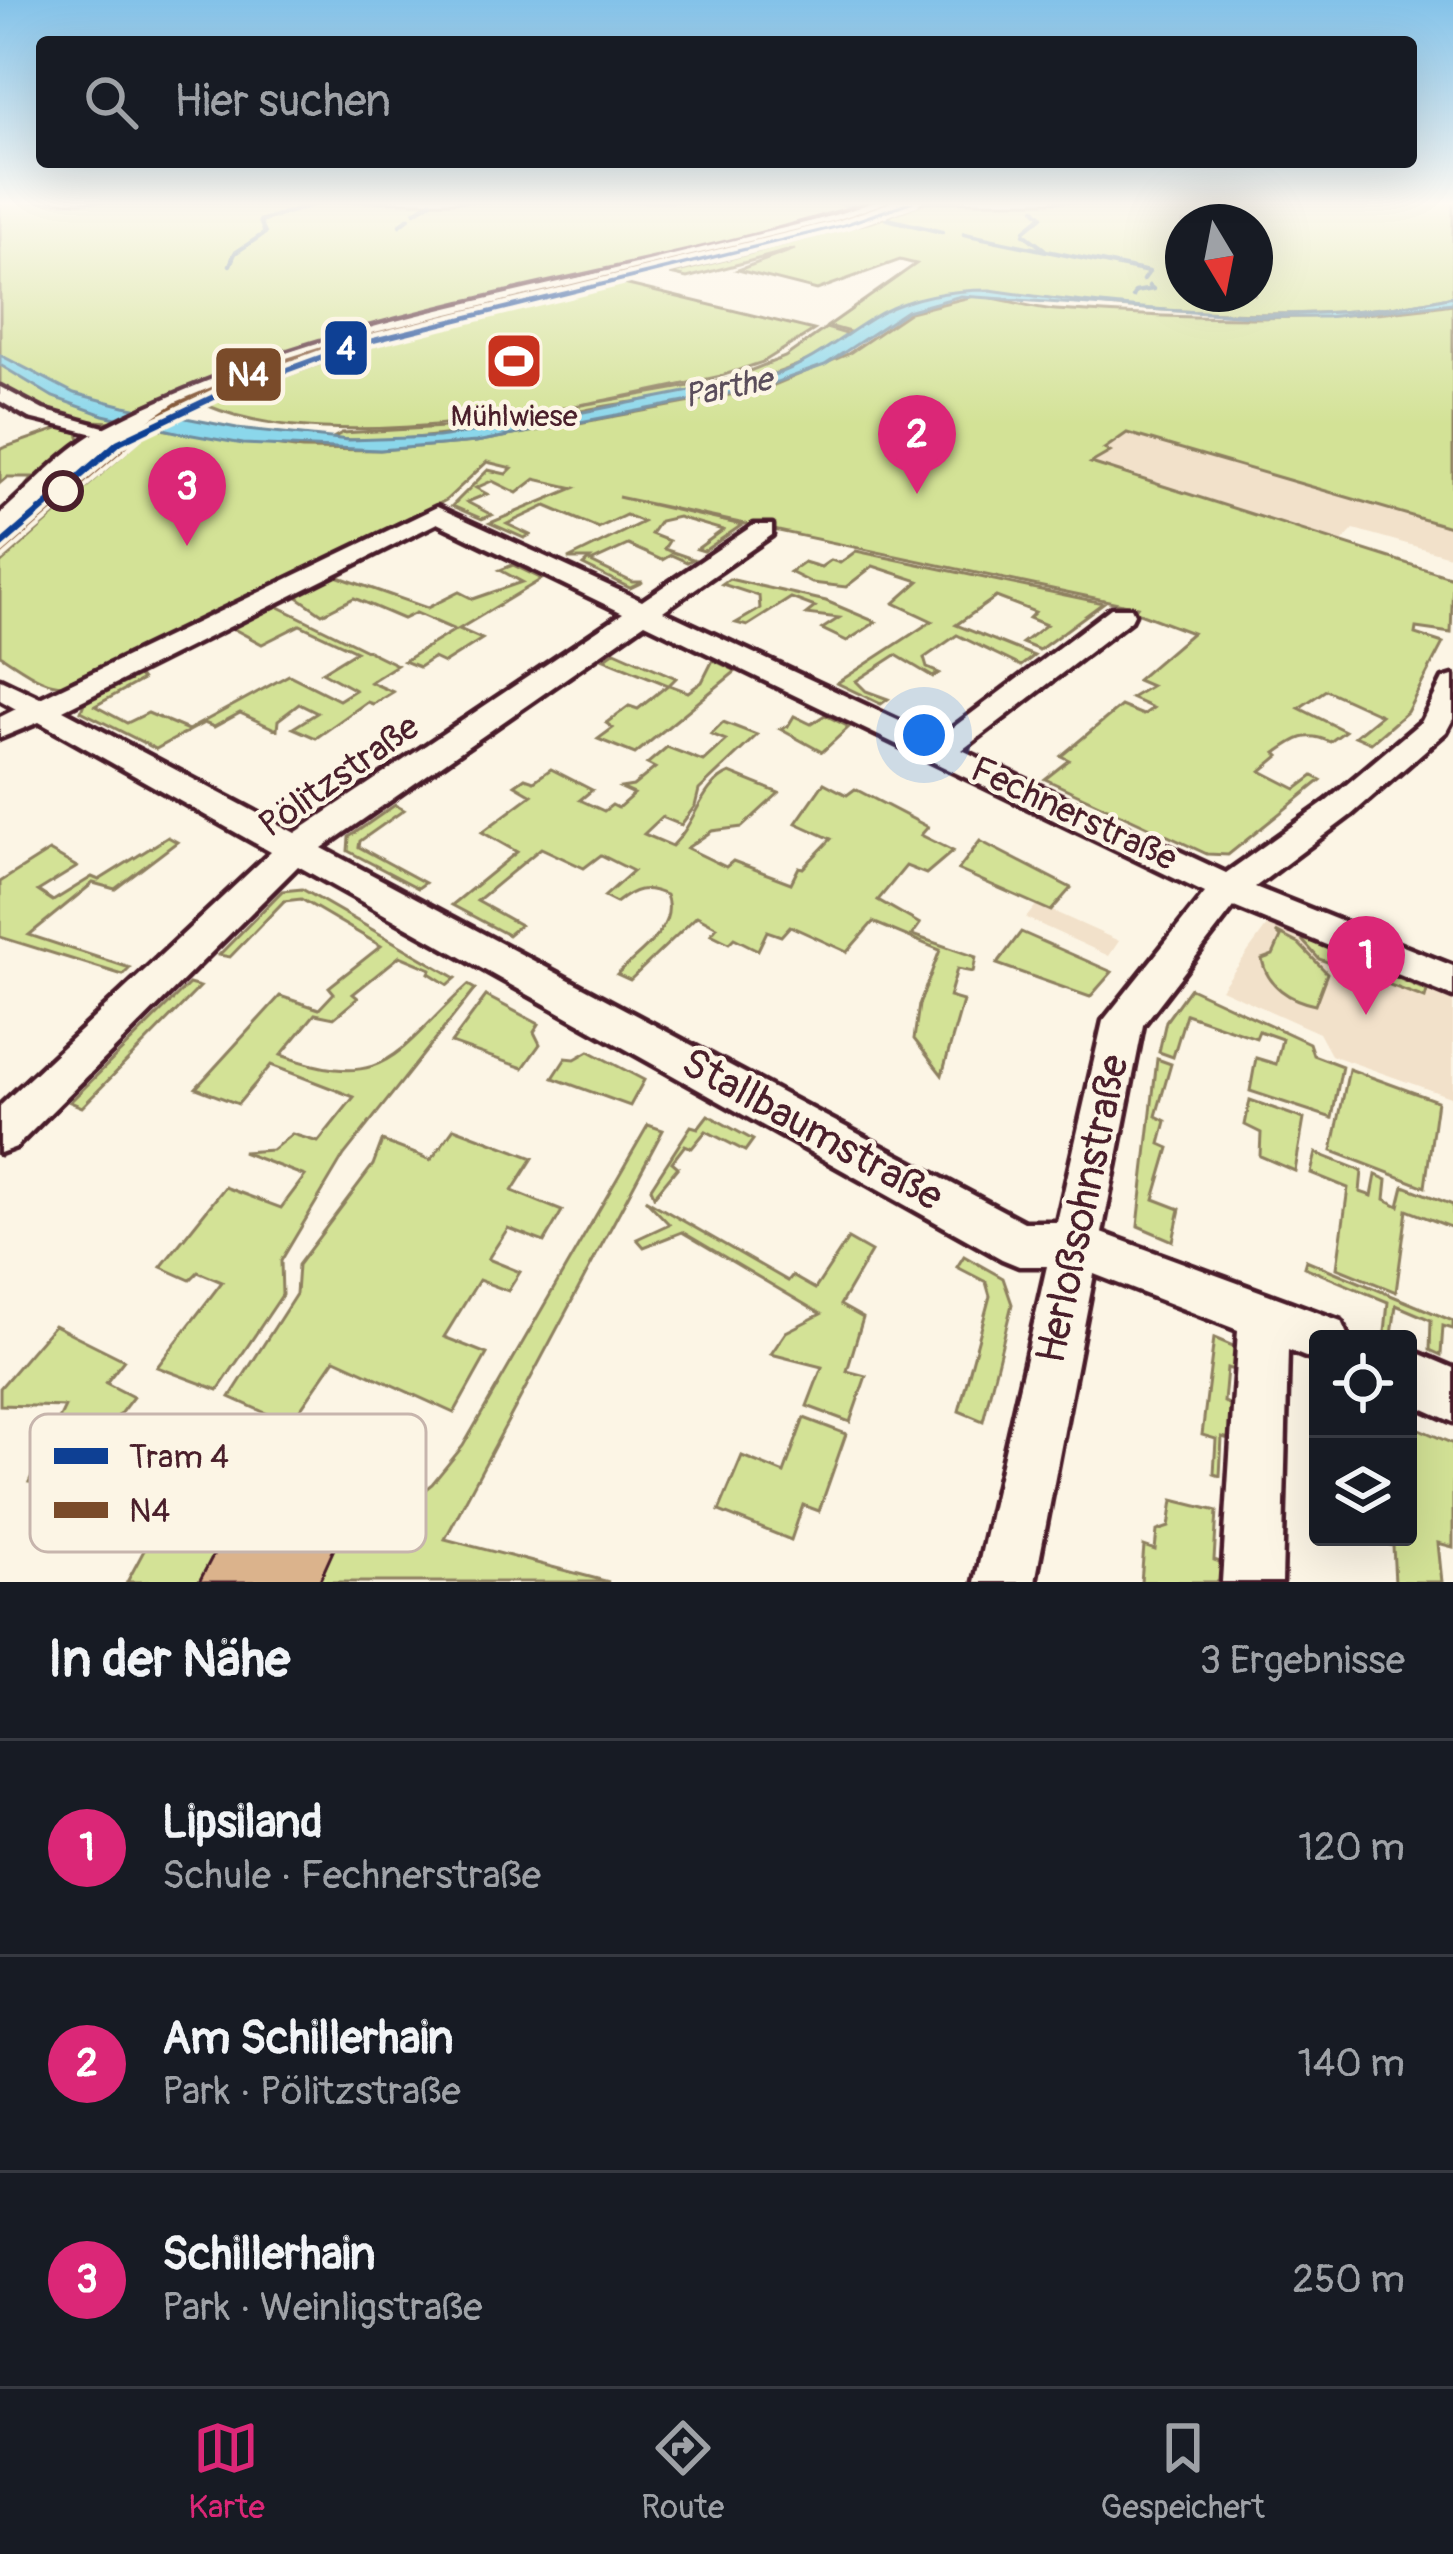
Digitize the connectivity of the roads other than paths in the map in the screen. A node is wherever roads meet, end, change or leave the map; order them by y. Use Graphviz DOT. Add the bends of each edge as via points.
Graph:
graph roads {
  1 [pos="615,276"];
  2 [pos="0,393"];
  3 [pos="151,418"];
  4 [pos="763,530"];
  5 [pos="0,531"];
  6 [pos="0,554"];
  7 [pos="649,612"];
  8 [pos="1121,614"];
  9 [pos="1453,685"];
  10 [pos="0,688"];
  11 [pos="39,709"];
  12 [pos="0,729"];
  13 [pos="942,751"];
  14 [pos="293,850"];
  15 [pos="1230,888"];
  16 [pos="1453,982"];
  17 [pos="0,1134"];
  18 [pos="1074,1244"];
  19 [pos="1264,1313"];
  20 [pos="1309,1333"];
  21 [pos="1417,1379"];
  22 [pos="1453,1394"];
  23 [pos="1005,1582"];
  24 [pos="1252,1582"];
  1 -- 3 [label="main road" via="353,340 263,368"];
  2 -- 3 [label="street" via="37,414"];
  3 -- 5 [label="main road" via="93,447"];
  3 -- 6 [label="main road"];
  4 -- 7 [label="street, Pölitzstraße"];
  7 -- 11 [label="street, Fechnerstraße" via="436,514"];
  7 -- 13 [label="street, Fechnerstraße"];
  7 -- 14 [label="street, Pölitzstraße"];
  8 -- 13 [label="street"];
  9 -- 15 [label="street, Herloßsohnstraße" via="1436,725"];
  10 -- 11 [label="street, Stallbaumstraße"];
  11 -- 12 [label="street"];
  11 -- 14 [label="street, Stallbaumstraße"];
  13 -- 15 [label="street, Fechnerstraße"];
  14 -- 17 [label="street, Pölitzstraße"];
  14 -- 18 [label="street, Stallbaumstraße" via="1019,1244"];
  15 -- 16 [label="street, Fechnerstraße"];
  15 -- 18 [label="street, Herloßsohnstraße" via="1123,1022"];
  18 -- 19 [label="street, Stallbaumstraße"];
  18 -- 23 [label="street, Herloßsohnstraße"];
  19 -- 20 [label="street, Stallbaumstraße"];
  19 -- 24 [label="street"];
  21 -- 22 [label="street"];
}
